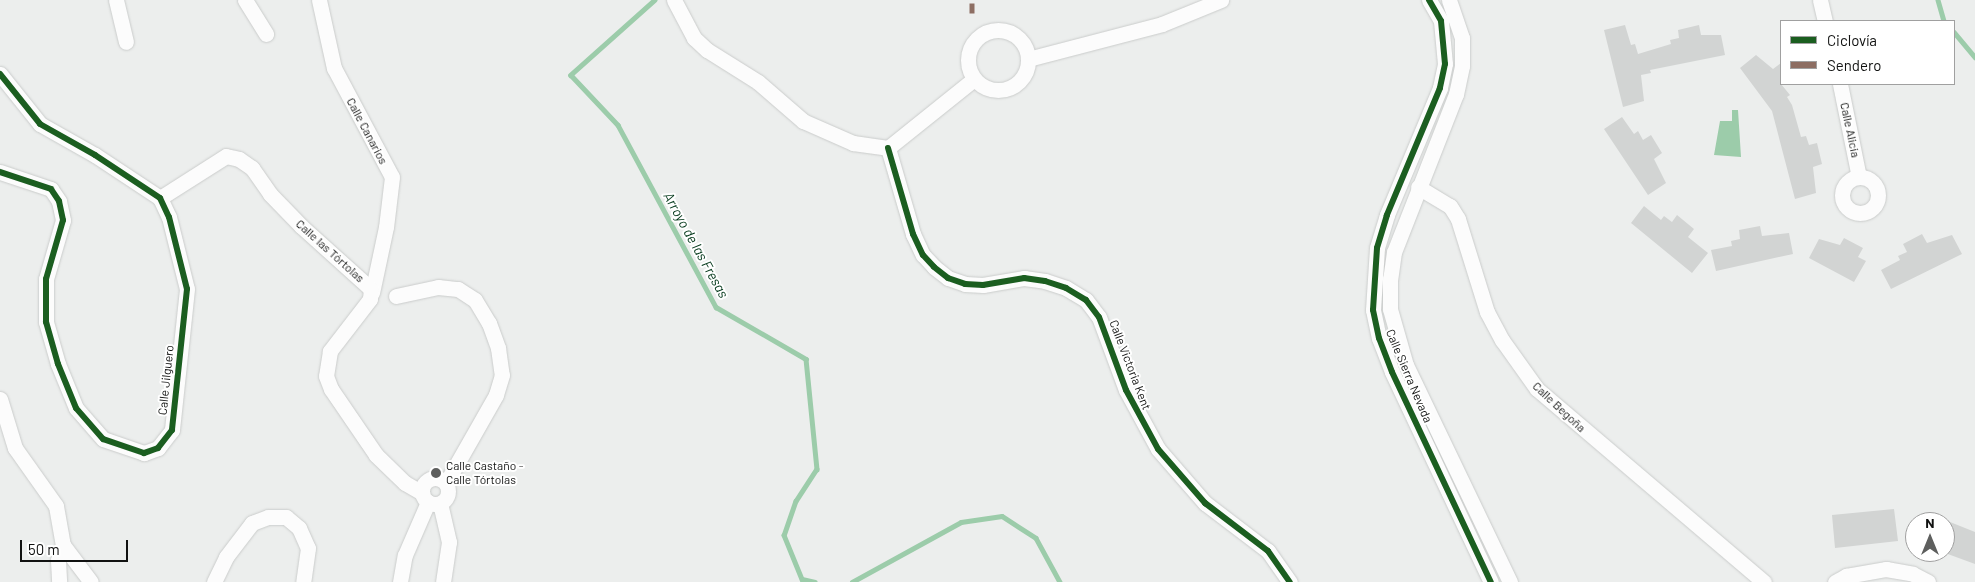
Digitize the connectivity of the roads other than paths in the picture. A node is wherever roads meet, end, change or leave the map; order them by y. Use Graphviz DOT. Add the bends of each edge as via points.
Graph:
graph roads {
  1 [pos="116,0"];
  2 [pos="245,0"];
  3 [pos="319,0"];
  4 [pos="674,0"];
  5 [pos="1221,0"];
  6 [pos="1429,0"];
  7 [pos="1449,0"];
  8 [pos="1820,0"];
  9 [pos="1825,20"];
  10 [pos="266,34"];
  11 [pos="126,42"];
  12 [pos="1028,59"];
  13 [pos="0,74"];
  14 [pos="974,79"];
  15 [pos="1840,85"];
  16 [pos="888,148"];
  17 [pos="0,172"];
  18 [pos="1859,177"];
  19 [pos="1418,187"];
  20 [pos="160,198"];
  21 [pos="372,294"];
  22 [pos="396,296"];
  23 [pos="0,399"];
  24 [pos="446,483"];
  25 [pos="430,499"];
  26 [pos="63,545"];
  27 [pos="59,582"];
  28 [pos="91,582"];
  29 [pos="214,582"];
  30 [pos="303,582"];
  31 [pos="400,582"];
  32 [pos="443,582"];
  33 [pos="1290,582"];
  34 [pos="1491,582"];
  35 [pos="1510,582"];
  36 [pos="1764,582"];
  37 [pos="1837,582"];
  38 [pos="1928,582"];
  1 -- 11 [label="street"];
  2 -- 10 [label="street"];
  3 -- 21 [label="street, Calle Canarios" via="334,68 392,177 386,227"];
  4 -- 16 [label="street" via="694,38 758,82 803,121 853,143"];
  5 -- 12 [label="street" via="1162,24"];
  6 -- 34 [label="street, Calle Sierra Nevada" via="1441,21 1445,64 1440,88 1387,215 1377,248 1373,310 1392,372"];
  7 -- 19 [label="street, Calle Sierra Nevada" via="1462,38 1462,66 1456,94"];
  8 -- 9 [label="street"];
  12 -- 14 [label="street" via="1023,77 1008,88 990,89"];
  12 -- 14 [label="street" via="1023,43 1016,37 1000,30 992,31 976,39 968,54"];
  13 -- 20 [label="street" via="40,124"];
  14 -- 16 [label="street"];
  15 -- 18 [label="street, Calle Alicia"];
  16 -- 33 [label="street, Calle Victoria Kent" via="914,234 923,255 934,268 965,284 983,285 1024,278 1044,281 1066,288 1086,300 1099,317 1126,390 1158,449 1205,503 1268,551"];
  17 -- 20 [label="street, Calle Jilguero" via="51,189 59,202 63,220 46,279 46,322 58,364 76,408 103,439 144,453 158,448 172,430 187,289 180,255"];
  19 -- 35 [label="street, Calle Sierra Nevada" via="1394,252 1390,279 1395,335 1406,365"];
  19 -- 36 [label="street, Calle Begoña" via="1450,206 1458,219 1487,312 1502,340 1537,389"];
  20 -- 21 [label="street, Calle las Tórtolas" via="226,156 239,159 252,168 270,194 371,289"];
  21 -- 25 [label="street, Calle las Tórtolas" via="330,351 325,364 326,376 331,389 376,454 405,483"];
  22 -- 24 [label="street" via="438,287 458,289 475,300 490,323 498,348 502,375 496,395"];
  23 -- 26 [label="street" via="15,448 56,506"];
  24 -- 25 [label="street" via="447,496"];
  24 -- 25 [label="street" via="439,478 430,478 424,483"];
  25 -- 31 [label="street" via="405,555"];
  25 -- 32 [label="street" via="448,542"];
  26 -- 27 [label="street" via="58,560"];
  26 -- 28 [label="street"];
  29 -- 30 [label="street" via="226,558 252,523 268,517 286,518 299,528 308,548"];
  37 -- 38 [label="street" via="1864,571 1886,569 1913,574"];
}
